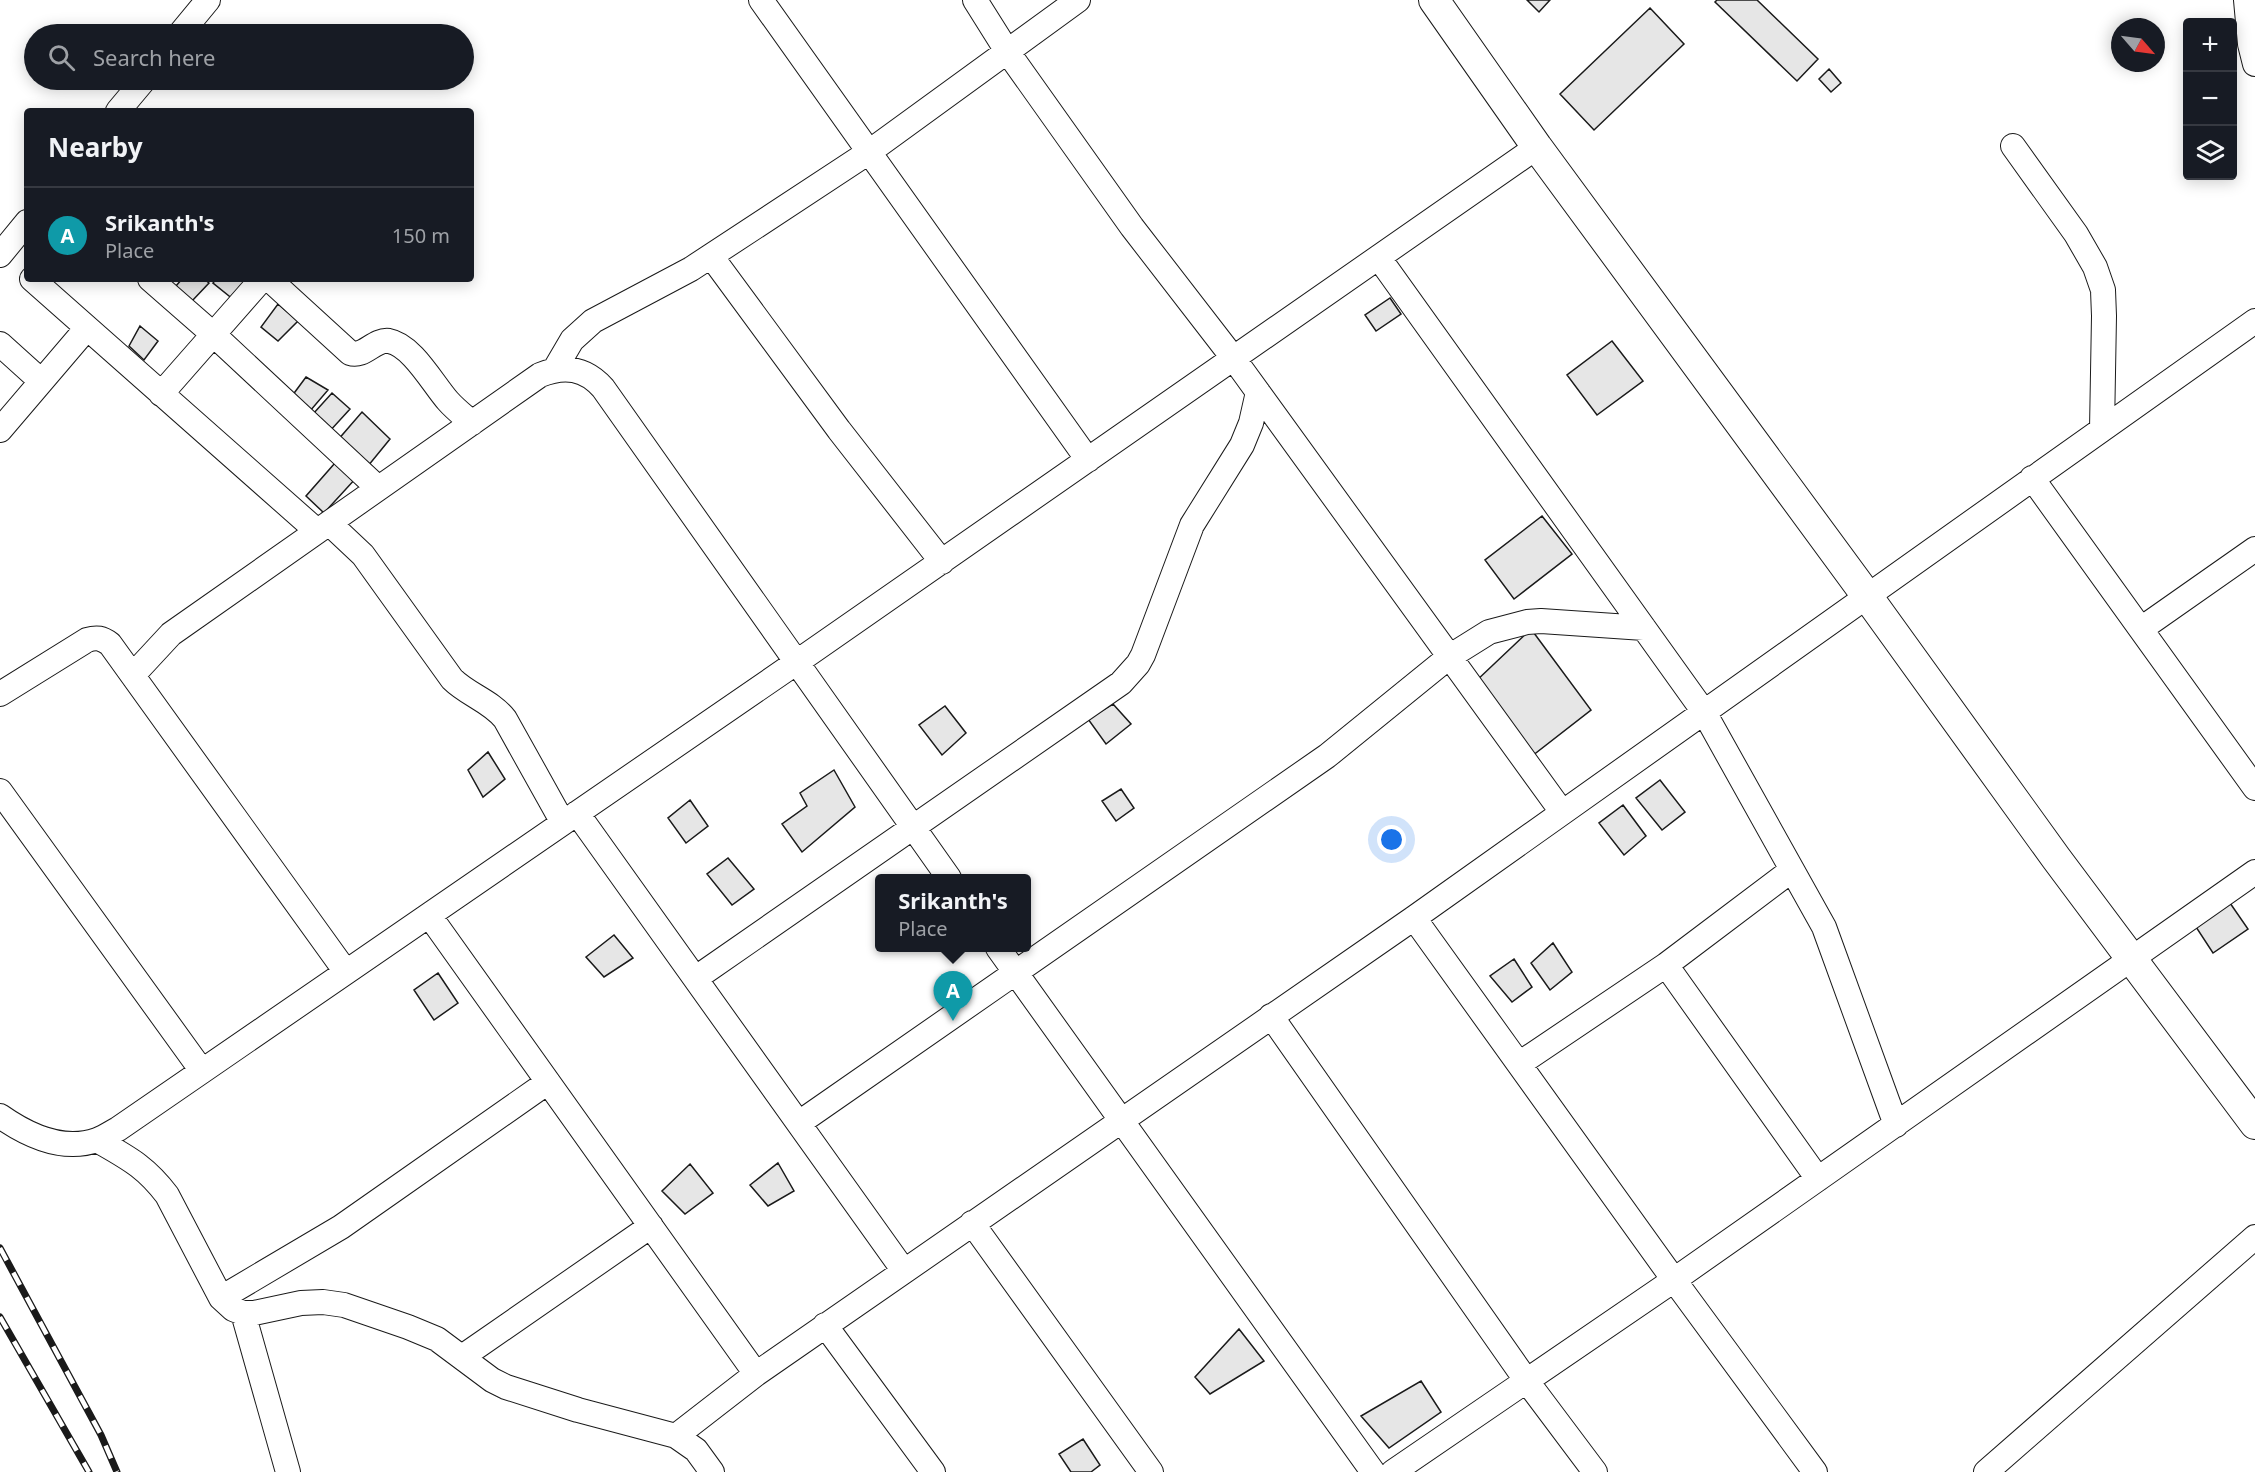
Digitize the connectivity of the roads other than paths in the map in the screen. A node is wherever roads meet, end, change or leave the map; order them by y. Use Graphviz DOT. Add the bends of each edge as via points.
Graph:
graph roads {
  1 [pos="208,0"];
  2 [pos="761,0"];
  3 [pos="975,0"];
  4 [pos="1078,0"];
  5 [pos="1434,0"];
  6 [pos="2246,0"];
  7 [pos="188,24"];
  8 [pos="1007,51"];
  9 [pos="2255,64"];
  10 [pos="136,90"];
  11 [pos="121,108"];
  12 [pos="2013,146"];
  13 [pos="1537,147"];
  14 [pos="869,152"];
  15 [pos="24,226"];
  16 [pos="1,254"];
  17 [pos="711,256"];
  18 [pos="1379,258"];
  19 [pos="24,272"];
  20 [pos="35,282"];
  21 [pos="153,282"];
  22 [pos="259,282"];
  23 [pos="272,282"];
  24 [pos="2255,321"];
  25 [pos="87,328"];
  26 [pos="214,335"];
  27 [pos="0,344"];
  28 [pos="1234,359"];
  29 [pos="555,369"];
  30 [pos="41,381"];
  31 [pos="1258,392"];
  32 [pos="161,394"];
  33 [pos="472,423"];
  34 [pos="2102,429"];
  35 [pos="0,430"];
  36 [pos="1088,460"];
  37 [pos="2032,478"];
  38 [pos="378,488"];
  39 [pos="323,527"];
  40 [pos="2255,549"];
  41 [pos="942,562"];
  42 [pos="1867,596"];
  43 [pos="1644,628"];
  44 [pos="2141,629"];
  45 [pos="1449,657"];
  46 [pos="797,662"];
  47 [pos="133,675"];
  48 [pos="0,694"];
  49 [pos="1704,712"];
  50 [pos="2255,789"];
  51 [pos="0,791"];
  52 [pos="1562,812"];
  53 [pos="570,818"];
  54 [pos="914,828"];
  55 [pos="1792,870"];
  56 [pos="2255,872"];
  57 [pos="946,874"];
  58 [pos="429,915"];
  59 [pos="1414,918"];
  60 [pos="1001,952"];
  61 [pos="2132,960"];
  62 [pos="1666,965"];
  63 [pos="346,972"];
  64 [pos="1016,972"];
  65 [pos="696,978"];
  66 [pos="1271,1016"];
  67 [pos="1519,1064"];
  68 [pos="202,1071"];
  69 [pos="548,1082"];
  70 [pos="0,1116"];
  71 [pos="1120,1121"];
  72 [pos="799,1123"];
  73 [pos="2255,1124"];
  74 [pos="1896,1125"];
  75 [pos="97,1140"];
  76 [pos="1818,1179"];
  77 [pos="972,1223"];
  78 [pos="651,1226"];
  79 [pos="2255,1237"];
  80 [pos="904,1271"];
  81 [pos="1674,1280"];
  82 [pos="221,1298"];
  83 [pos="243,1313"];
  84 [pos="825,1325"];
  85 [pos="462,1357"];
  86 [pos="756,1374"];
  87 [pos="1526,1380"];
  88 [pos="676,1436"];
  89 [pos="288,1472"];
  90 [pos="712,1472"];
  91 [pos="933,1472"];
  92 [pos="1151,1472"];
  93 [pos="1372,1472"];
  94 [pos="1393,1472"];
  95 [pos="1595,1472"];
  96 [pos="1815,1472"];
  97 [pos="1986,1472"];
  1 -- 7 [label="street"];
  2 -- 14 [label="street"];
  3 -- 8 [label="street"];
  4 -- 8 [label="street"];
  5 -- 13 [label="main road"];
  6 -- 9 [label="street"];
  8 -- 14 [label="street"];
  8 -- 28 [label="street" via="1132,227"];
  10 -- 11 [label="street"];
  12 -- 34 [label="street" via="2076,234 2103,290"];
  13 -- 18 [label="street"];
  13 -- 42 [label="main road"];
  14 -- 17 [label="street"];
  14 -- 36 [label="street"];
  15 -- 16 [label="street"];
  16 -- 19 [label="street"];
  17 -- 29 [label="street" via="588,325 572,340"];
  17 -- 41 [label="street"];
  18 -- 28 [label="street"];
  18 -- 43 [label="street"];
  20 -- 25 [label="street"];
  21 -- 26 [label="street"];
  22 -- 26 [label="street"];
  23 -- 33 [label="street" via="350,353 359,354 386,341 401,347 448,402"];
  24 -- 34 [label="street"];
  25 -- 30 [label="street"];
  25 -- 32 [label="street"];
  26 -- 32 [label="street"];
  26 -- 38 [label="street"];
  27 -- 30 [label="street"];
  28 -- 31 [label="street"];
  28 -- 36 [label="street"];
  29 -- 33 [label="street" via="540,375"];
  29 -- 46 [label="street" via="578,371 603,388"];
  30 -- 35 [label="street"];
  31 -- 45 [label="street"];
  31 -- 54 [label="street" via="1248,435 1192,525 1138,664 1121,683"];
  32 -- 39 [label="street"];
  33 -- 38 [label="street"];
  34 -- 37 [label="street"];
  36 -- 41 [label="street"];
  37 -- 42 [label="street"];
  37 -- 44 [label="street"];
  38 -- 39 [label="street"];
  39 -- 47 [label="street" via="171,634"];
  39 -- 53 [label="street" via="363,555 452,679 492,705 505,719"];
  40 -- 44 [label="street"];
  41 -- 46 [label="street"];
  42 -- 49 [label="street"];
  42 -- 61 [label="main road"];
  43 -- 45 [label="street" via="1527,621 1489,632"];
  43 -- 49 [label="street"];
  44 -- 50 [label="street"];
  45 -- 52 [label="street"];
  45 -- 64 [label="street" via="1327,756"];
  46 -- 53 [label="street"];
  46 -- 54 [label="street"];
  47 -- 48 [label="street" via="110,644 96,637"];
  47 -- 63 [label="street"];
  49 -- 52 [label="street"];
  49 -- 55 [label="street"];
  51 -- 68 [label="street"];
  52 -- 59 [label="street"];
  53 -- 58 [label="street"];
  53 -- 65 [label="street"];
  54 -- 57 [label="street"];
  54 -- 65 [label="street"];
  55 -- 62 [label="street"];
  55 -- 74 [label="street" via="1830,942"];
  56 -- 61 [label="street"];
  58 -- 63 [label="street"];
  58 -- 69 [label="street"];
  59 -- 66 [label="street"];
  59 -- 67 [label="street"];
  60 -- 64 [label="street"];
  61 -- 73 [label="main road"];
  61 -- 74 [label="street"];
  62 -- 67 [label="street"];
  62 -- 76 [label="street"];
  63 -- 68 [label="street"];
  64 -- 71 [label="street"];
  64 -- 72 [label="street"];
  65 -- 72 [label="street"];
  66 -- 71 [label="street"];
  66 -- 87 [label="street"];
  67 -- 81 [label="street"];
  68 -- 75 [label="street"];
  69 -- 78 [label="street"];
  69 -- 82 [label="street" via="341,1227"];
  70 -- 75 [label="street" via="28,1134 46,1140 79,1144"];
  71 -- 77 [label="street"];
  71 -- 93 [label="street"];
  72 -- 80 [label="street"];
  74 -- 76 [label="street"];
  75 -- 82 [label="street" via="144,1168 167,1196"];
  76 -- 81 [label="street"];
  77 -- 80 [label="street"];
  77 -- 92 [label="street"];
  78 -- 85 [label="street"];
  78 -- 86 [label="street"];
  79 -- 97 [label="street"];
  80 -- 84 [label="street"];
  81 -- 87 [label="street"];
  81 -- 96 [label="street"];
  82 -- 83 [label="street"];
  83 -- 85 [label="street" via="301,1303 344,1305 437,1339"];
  83 -- 89 [label="street"];
  84 -- 86 [label="street"];
  84 -- 91 [label="street"];
  85 -- 88 [label="street" via="506,1387"];
  86 -- 88 [label="street"];
  87 -- 94 [label="street"];
  87 -- 95 [label="street"];
  88 -- 90 [label="street" via="696,1450"];
}
